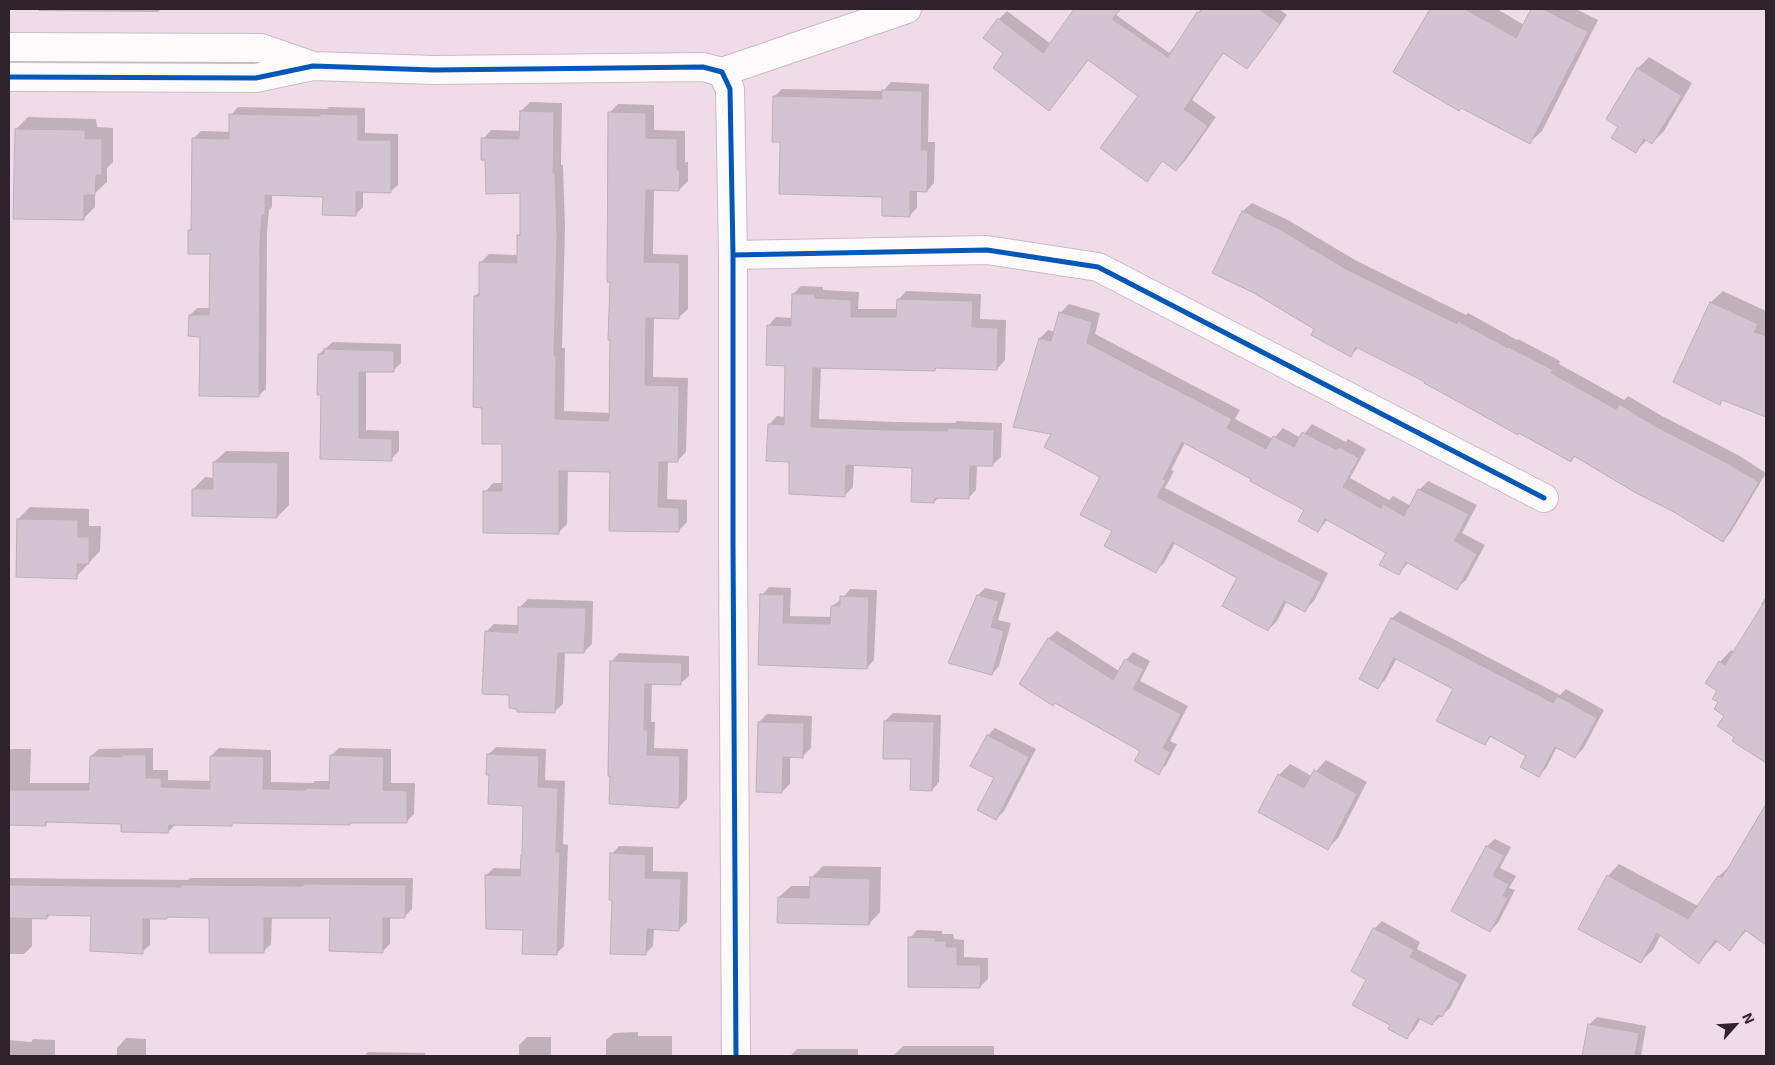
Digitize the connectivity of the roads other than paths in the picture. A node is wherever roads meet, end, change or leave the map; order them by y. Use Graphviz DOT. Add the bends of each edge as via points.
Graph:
graph roads {
  1 [pos="907,9"];
  2 [pos="9,48"];
  3 [pos="313,66"];
  4 [pos="722,72"];
  5 [pos="9,77"];
  6 [pos="733,255"];
  7 [pos="1544,498"];
  8 [pos="736,1056"];
  1 -- 4 [label="street"];
  2 -- 3 [label="street" via="261,48"];
  3 -- 4 [label="street" via="434,70 703,67"];
  3 -- 5 [label="street" via="256,78"];
  4 -- 6 [label="street" via="730,89"];
  6 -- 7 [label="street" via="987,250 1098,267"];
  6 -- 8 [label="street"];
}
